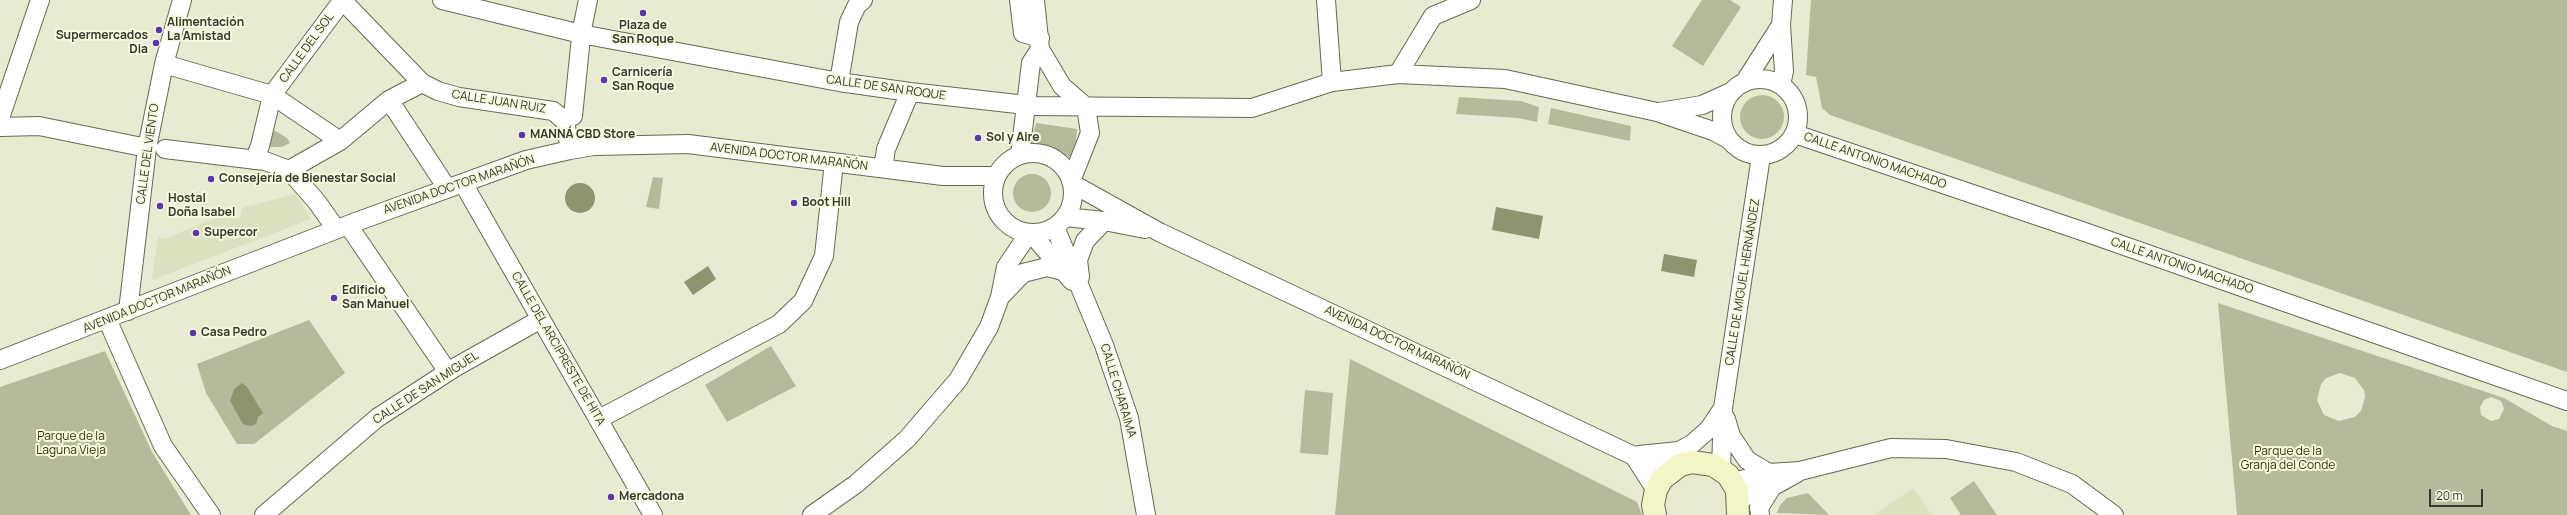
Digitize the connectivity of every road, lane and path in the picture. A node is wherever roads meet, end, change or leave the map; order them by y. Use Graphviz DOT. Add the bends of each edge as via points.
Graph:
graph roads {
  1 [pos="40,0"];
  2 [pos="182,0"];
  3 [pos="342,0"];
  4 [pos="442,0"];
  5 [pos="588,0"];
  6 [pos="1019,0"];
  7 [pos="1034,0"];
  8 [pos="1326,0"];
  9 [pos="1471,0"];
  10 [pos="1783,0"];
  11 [pos="857,2"];
  12 [pos="1781,25"];
  13 [pos="581,35"];
  14 [pos="1040,44"];
  15 [pos="164,64"];
  16 [pos="1398,74"];
  17 [pos="839,82"];
  18 [pos="1332,82"];
  19 [pos="422,83"];
  20 [pos="1781,85"];
  21 [pos="1738,88"];
  22 [pos="910,92"];
  23 [pos="271,100"];
  24 [pos="389,100"];
  25 [pos="1025,105"];
  26 [pos="1086,107"];
  27 [pos="1657,112"];
  28 [pos="574,116"];
  29 [pos="0,118"];
  30 [pos="0,127"];
  31 [pos="1795,134"];
  32 [pos="1728,139"];
  33 [pos="340,141"];
  34 [pos="147,148"];
  35 [pos="165,149"];
  36 [pos="570,150"];
  37 [pos="1020,155"];
  38 [pos="1761,156"];
  39 [pos="254,160"];
  40 [pos="834,162"];
  41 [pos="883,168"];
  42 [pos="289,170"];
  43 [pos="1072,182"];
  44 [pos="994,185"];
  45 [pos="455,186"];
  46 [pos="1104,221"];
  47 [pos="1060,222"];
  48 [pos="342,227"];
  49 [pos="1160,232"];
  50 [pos="1030,233"];
  51 [pos="1063,271"];
  52 [pos="1082,294"];
  53 [pos="1000,297"];
  54 [pos="128,311"];
  55 [pos="107,319"];
  56 [pos="541,319"];
  57 [pos="0,360"];
  58 [pos="448,372"];
  59 [pos="2567,401"];
  60 [pos="1724,408"];
  61 [pos="598,420"];
  62 [pos="1634,456"];
  63 [pos="1670,470"];
  64 [pos="1770,480"];
  65 [pos="1727,486"];
  66 [pos="1656,490"];
  67 [pos="211,515"];
  68 [pos="264,515"];
  69 [pos="653,515"];
  70 [pos="812,515"];
  71 [pos="1146,515"];
  72 [pos="1655,515"];
  73 [pos="1760,515"];
  74 [pos="2114,515"];
  1 -- 29 [label="street"];
  2 -- 15 [label="street, CALLE DEL VIENTO"];
  3 -- 19 [label="street, CALLE JUAN RUIZ"];
  3 -- 23 [label="street, CALLE DEL SOL"];
  4 -- 13 [label="street, CALLE DE SAN ROQUE"];
  5 -- 13 [label="street"];
  6 -- 14 [label="street" via="1023,33"];
  7 -- 14 [label="street"];
  8 -- 18 [label="street"];
  9 -- 16 [label="street" via="1433,16"];
  10 -- 12 [label="street"];
  11 -- 17 [label="street" via="849,22"];
  12 -- 20 [label="street" via="1784,71"];
  12 -- 21 [label="street"];
  13 -- 17 [label="street, CALLE DE SAN ROQUE"];
  13 -- 28 [label="street"];
  14 -- 25 [label="street" via="1031,62"];
  14 -- 26 [label="street" via="1062,86"];
  15 -- 23 [label="street"];
  15 -- 34 [label="street, CALLE DEL VIENTO"];
  16 -- 18 [label="street, CALLE DE SAN ROQUE"];
  16 -- 27 [label="street, CALLE DE SAN ROQUE" via="1505,79"];
  17 -- 22 [label="street, CALLE DE SAN ROQUE"];
  18 -- 26 [label="street, CALLE DE SAN ROQUE" via="1252,108"];
  19 -- 24 [label="street"];
  19 -- 36 [label="street, CALLE JUAN RUIZ" via="459,97 553,111 565,121"];
  20 -- 21 [label="street" via="1760,79"];
  20 -- 31 [label="street" via="1791,94 1799,113"];
  21 -- 27 [label="street" via="1702,105"];
  21 -- 32 [label="street" via="1722,114 1723,127"];
  22 -- 25 [label="street, CALLE DE SAN ROQUE"];
  22 -- 41 [label="street" via="886,149"];
  23 -- 33 [label="street"];
  23 -- 39 [label="street" via="260,147"];
  24 -- 33 [label="street"];
  24 -- 45 [label="street, CALLE DEL ARCIPRESTE DE HITA"];
  25 -- 26 [label="street, CALLE DE SAN ROQUE"];
  25 -- 37 [label="street"];
  26 -- 43 [label="street" via="1090,133"];
  27 -- 32 [label="street" via="1713,131"];
  30 -- 34 [label="street" via="39,126"];
  31 -- 38 [label="street" via="1781,150"];
  31 -- 59 [label="street, CALLE ANTONIO MACHADO" via="2079,230"];
  32 -- 38 [label="street" via="1748,154"];
  33 -- 42 [label="street"];
  34 -- 54 [label="street, CALLE DEL VIENTO"];
  35 -- 39 [label="street"];
  36 -- 40 [label="street, AVENIDA DOCTOR MARAÑÓN" via="594,146 688,144"];
  36 -- 45 [label="street, AVENIDA DOCTOR MARAÑÓN" via="526,160"];
  37 -- 43 [label="street, AVENIDA DOCTOR MARAÑÓN" via="1045,155 1057,161 1066,170"];
  37 -- 44 [label="street" via="1002,167"];
  38 -- 60 [label="street, CALLE DE MIGUEL HERNÁNDEZ"];
  39 -- 42 [label="street" via="265,161"];
  40 -- 41 [label="street, AVENIDA DOCTOR MARAÑÓN"];
  40 -- 61 [label="street" via="824,256 803,301 779,324"];
  41 -- 44 [label="street, AVENIDA DOCTOR MARAÑÓN"];
  42 -- 48 [label="street"];
  43 -- 47 [label="street" via="1073,199"];
  43 -- 49 [label="street, AVENIDA DOCTOR MARAÑÓN"];
  44 -- 50 [label="street" via="994,205 1007,225"];
  45 -- 48 [label="street, AVENIDA DOCTOR MARAÑÓN"];
  45 -- 56 [label="street, CALLE DEL ARCIPRESTE DE HITA"];
  46 -- 47 [label="street, AVENIDA DOCTOR MARAÑÓN"];
  46 -- 49 [label="street, AVENIDA DOCTOR MARAÑÓN"];
  46 -- 52 [label="street, CALLE CHARAIMA" via="1085,241 1078,260"];
  47 -- 50 [label="street, AVENIDA DOCTOR MARAÑÓN" via="1043,232"];
  47 -- 52 [label="street, CALLE CHARAIMA"];
  48 -- 54 [label="street, AVENIDA DOCTOR MARAÑÓN"];
  48 -- 58 [label="street"];
  49 -- 62 [label="street, AVENIDA DOCTOR MARAÑÓN"];
  50 -- 51 [label="street, CALLE CHARAIMA"];
  50 -- 53 [label="street" via="1006,267"];
  51 -- 52 [label="street, CALLE CHARAIMA"];
  51 -- 53 [label="street" via="1047,267 1023,273"];
  52 -- 71 [label="street, CALLE CHARAIMA" via="1104,345 1129,418"];
  53 -- 70 [label="street" via="990,327 958,380 907,439 856,484"];
  54 -- 55 [label="street, AVENIDA DOCTOR MARAÑÓN"];
  55 -- 57 [label="street, AVENIDA DOCTOR MARAÑÓN"];
  55 -- 67 [label="street" via="163,446"];
  56 -- 58 [label="street, CALLE DE SAN MIGUEL"];
  56 -- 61 [label="street, CALLE DEL ARCIPRESTE DE HITA"];
  58 -- 68 [label="street, CALLE DE SAN MIGUEL" via="377,418"];
  60 -- 62 [label="street" via="1701,437 1679,451"];
  60 -- 64 [label="street" via="1731,436 1747,460"];
  60 -- 65 [label="street, CALLE DE MIGUEL HERNÁNDEZ"];
  61 -- 69 [label="street, CALLE DEL ARCIPRESTE DE HITA"];
  62 -- 63 [label="street, AVENIDA DOCTOR MARAÑÓN"];
  62 -- 66 [label="street"];
  63 -- 65 [label="street" via="1680,465"];
  63 -- 66 [label="street"];
  64 -- 65 [label="street"];
  64 -- 73 [label="street" via="1759,508"];
  64 -- 74 [label="street" via="1891,448 1946,449 2016,462 2072,484"];
  66 -- 72 [label="street"];
}
